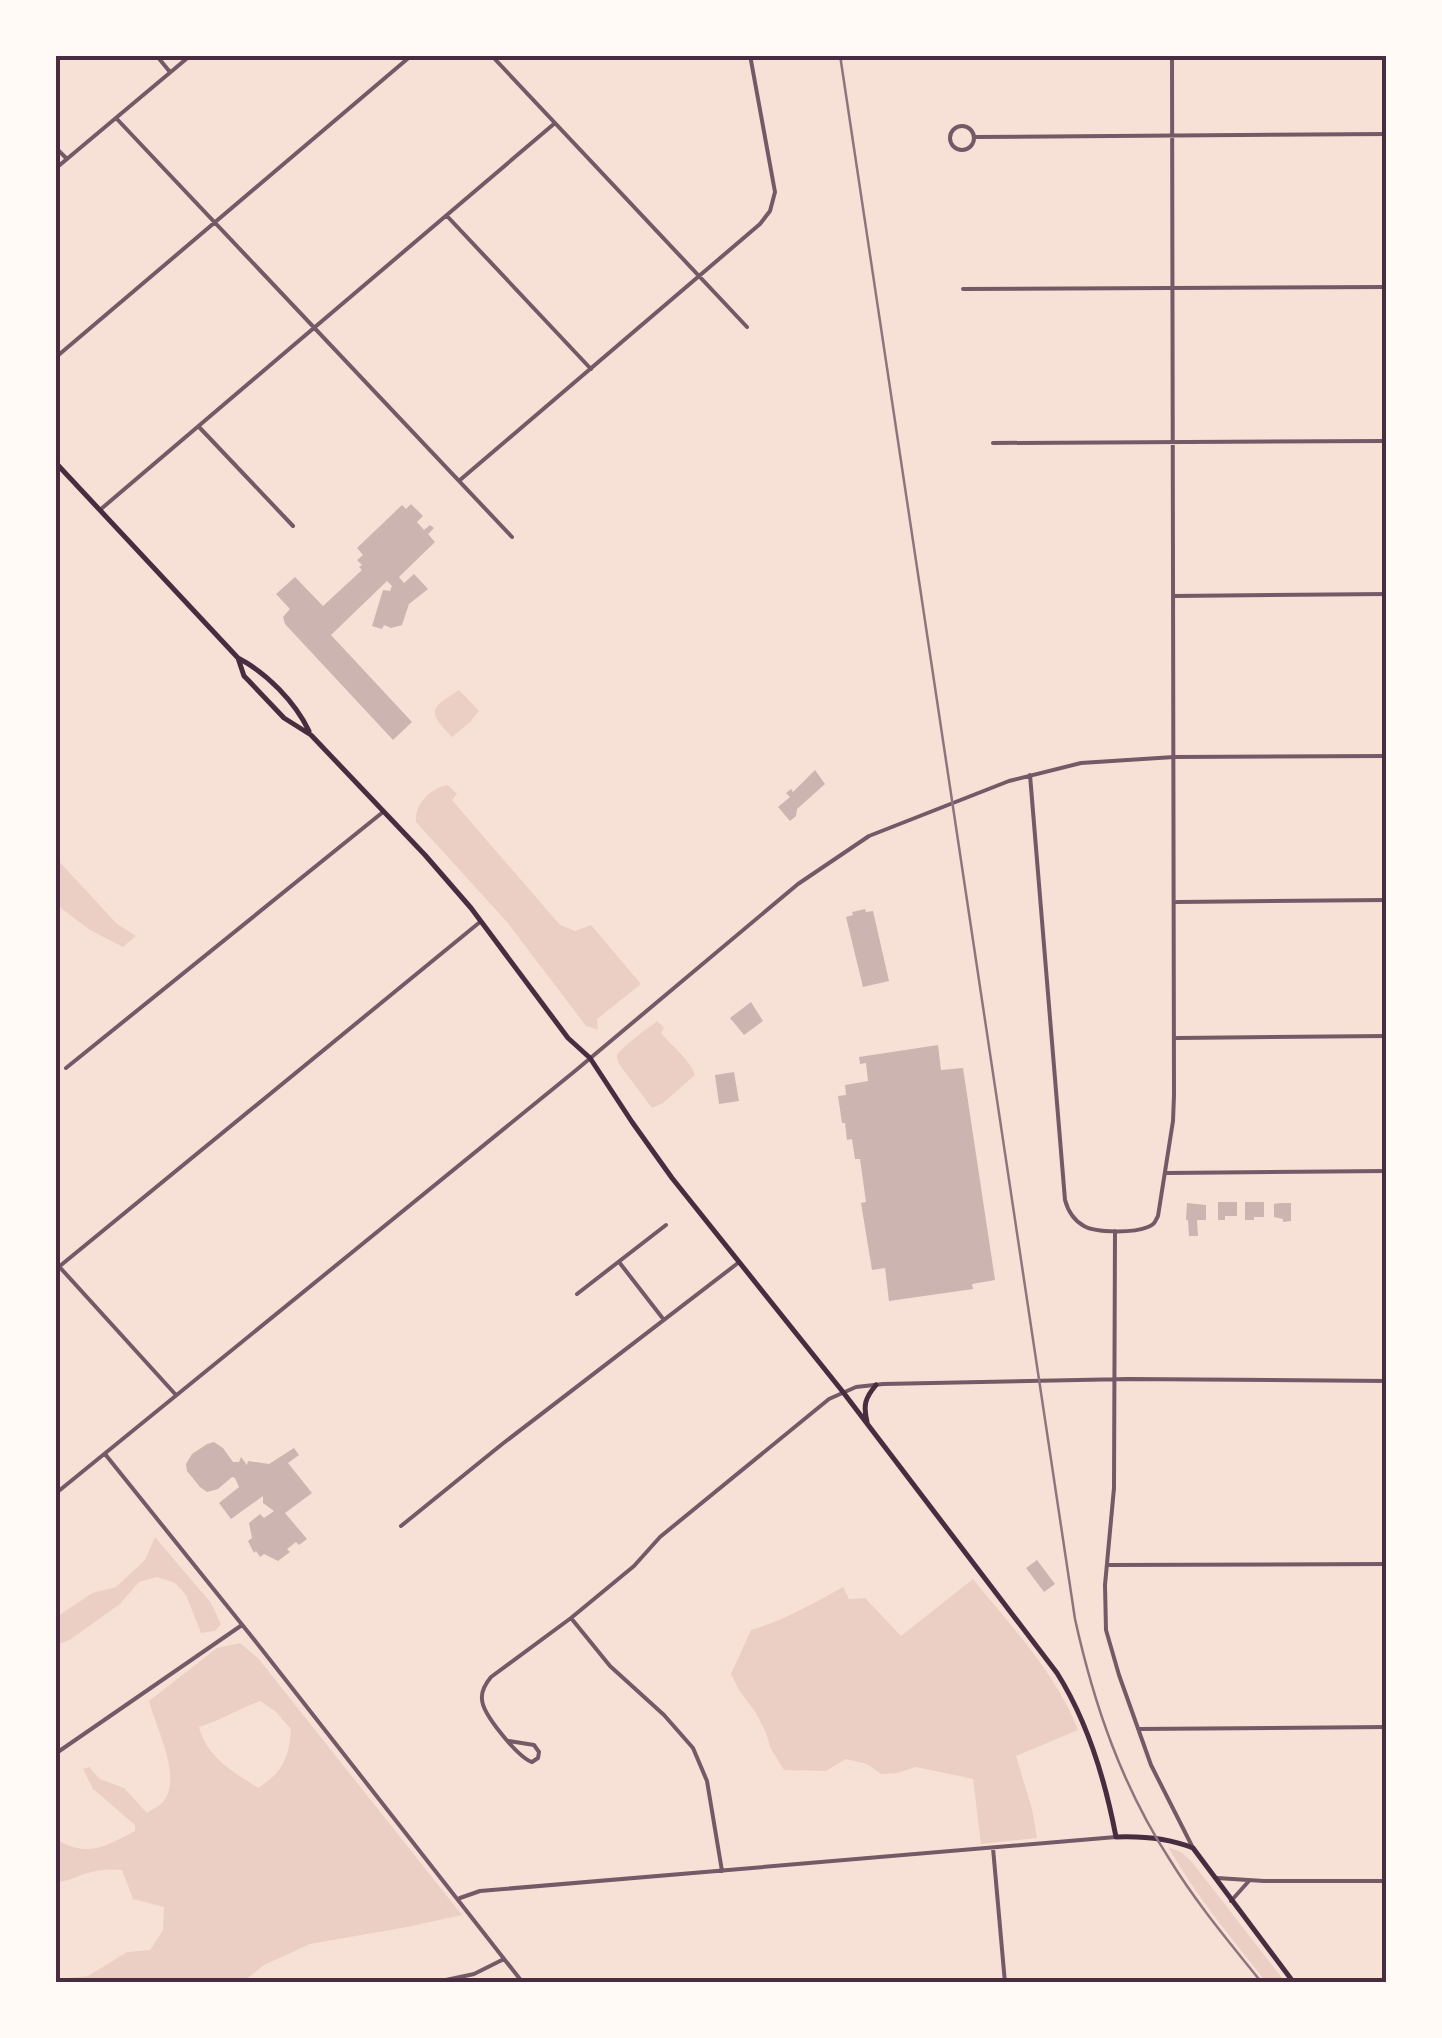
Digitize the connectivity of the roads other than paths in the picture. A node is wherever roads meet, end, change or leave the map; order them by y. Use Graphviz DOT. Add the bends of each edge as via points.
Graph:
graph roads {
  1 [pos="156,55"];
  2 [pos="190,55"];
  3 [pos="412,55"];
  4 [pos="491,55"];
  5 [pos="750,55"];
  6 [pos="1172,55"];
  7 [pos="170,72"];
  8 [pos="116,118"];
  9 [pos="555,123"];
  10 [pos="1387,134"];
  11 [pos="1172,135"];
  12 [pos="974,137"];
  13 [pos="55,146"];
  14 [pos="66,159"];
  15 [pos="55,169"];
  16 [pos="446,216"];
  17 [pos="216,222"];
  18 [pos="699,276"];
  19 [pos="1387,287"];
  20 [pos="1173,288"];
  21 [pos="962,289"];
  22 [pos="314,326"];
  23 [pos="748,327"];
  24 [pos="55,358"];
  25 [pos="590,369"];
  26 [pos="198,426"];
  27 [pos="1387,440"];
  28 [pos="1173,442"];
  29 [pos="993,443"];
  30 [pos="55,462"];
  31 [pos="460,481"];
  32 [pos="100,510"];
  33 [pos="293,526"];
  34 [pos="512,537"];
  35 [pos="1387,594"];
  36 [pos="1174,596"];
  37 [pos="238,658"];
  38 [pos="311,735"];
  39 [pos="1387,756"];
  40 [pos="1174,757"];
  41 [pos="1030,775"];
  42 [pos="384,812"];
  43 [pos="1387,900"];
  44 [pos="1175,902"];
  45 [pos="480,922"];
  46 [pos="1387,1036"];
  47 [pos="1175,1038"];
  48 [pos="590,1058"];
  49 [pos="66,1068"];
  50 [pos="1387,1171"];
  51 [pos="1166,1172"];
  52 [pos="666,1225"];
  53 [pos="1115,1230"];
  54 [pos="618,1262"];
  55 [pos="738,1263"];
  56 [pos="56,1266"];
  57 [pos="577,1294"];
  58 [pos="664,1320"];
  59 [pos="1114,1380"];
  60 [pos="1387,1381"];
  61 [pos="876,1384"];
  62 [pos="843,1392"];
  63 [pos="176,1395"];
  64 [pos="868,1425"];
  65 [pos="104,1454"];
  66 [pos="55,1494"];
  67 [pos="401,1526"];
  68 [pos="1387,1564"];
  69 [pos="1107,1565"];
  70 [pos="571,1618"];
  71 [pos="242,1625"];
  72 [pos="1387,1727"];
  73 [pos="1138,1730"];
  74 [pos="509,1741"];
  75 [pos="55,1754"];
  76 [pos="1116,1836"];
  77 [pos="993,1848"];
  78 [pos="1193,1848"];
  79 [pos="722,1871"];
  80 [pos="1213,1878"];
  81 [pos="1250,1880"];
  82 [pos="1387,1881"];
  83 [pos="458,1899"];
  84 [pos="1231,1901"];
  85 [pos="504,1959"];
  86 [pos="432,1983"];
  87 [pos="523,1983"];
  88 [pos="1004,1983"];
  89 [pos="1294,1983"];
  1 -- 7 [label="street"];
  2 -- 7 [label="street"];
  3 -- 17 [label="street"];
  4 -- 9 [label="street"];
  5 -- 18 [label="street" via="774,200 765,220"];
  6 -- 11 [label="street"];
  7 -- 8 [label="street"];
  8 -- 14 [label="street"];
  8 -- 17 [label="street"];
  9 -- 16 [label="street"];
  9 -- 18 [label="street"];
  10 -- 11 [label="street"];
  11 -- 12 [label="street"];
  11 -- 20 [label="street"];
  12 -- 12 [label="street" via="960,126 950,138 962,150"];
  13 -- 14 [label="street"];
  14 -- 15 [label="street"];
  16 -- 22 [label="street"];
  16 -- 25 [label="street"];
  17 -- 22 [label="street"];
  17 -- 24 [label="street"];
  18 -- 23 [label="street"];
  18 -- 25 [label="street"];
  19 -- 20 [label="street"];
  20 -- 21 [label="street"];
  20 -- 28 [label="street"];
  22 -- 26 [label="street"];
  22 -- 31 [label="street"];
  25 -- 31 [label="street"];
  26 -- 32 [label="street"];
  26 -- 33 [label="street"];
  27 -- 28 [label="street"];
  28 -- 29 [label="street"];
  28 -- 36 [label="street"];
  30 -- 32 [label="main road"];
  31 -- 34 [label="street"];
  32 -- 37 [label="main road"];
  35 -- 36 [label="street"];
  36 -- 40 [label="street"];
  37 -- 38 [label="main road" via="288,700"];
  37 -- 38 [label="main road" via="248,680 284,718"];
  38 -- 42 [label="main road"];
  39 -- 40 [label="street"];
  40 -- 41 [label="street" via="1082,763"];
  40 -- 44 [label="street"];
  41 -- 48 [label="street" via="880,831 841,854"];
  41 -- 53 [label="street" via="1064,1200 1087,1228"];
  42 -- 45 [label="main road"];
  42 -- 49 [label="street"];
  43 -- 44 [label="street"];
  44 -- 47 [label="street"];
  45 -- 48 [label="main road"];
  45 -- 56 [label="street"];
  46 -- 47 [label="street"];
  47 -- 51 [label="street"];
  48 -- 55 [label="main road"];
  48 -- 63 [label="street"];
  50 -- 51 [label="street"];
  51 -- 53 [label="street" via="1154,1223"];
  52 -- 54 [label="street"];
  53 -- 59 [label="street"];
  54 -- 57 [label="street"];
  54 -- 58 [label="street"];
  55 -- 58 [label="street"];
  55 -- 62 [label="main road"];
  56 -- 63 [label="street"];
  58 -- 67 [label="street"];
  59 -- 60 [label="street"];
  59 -- 61 [label="street"];
  59 -- 69 [label="street"];
  61 -- 62 [label="street"];
  61 -- 64 [label="main road" via="865,1398"];
  62 -- 64 [label="main road"];
  62 -- 70 [label="street" via="660,1537"];
  63 -- 65 [label="street"];
  64 -- 76 [label="main road" via="1074,1698"];
  65 -- 66 [label="street"];
  65 -- 71 [label="street"];
  68 -- 69 [label="street"];
  69 -- 73 [label="street" via="1106,1630"];
  70 -- 74 [label="street" via="491,1677 482,1693 483,1706"];
  70 -- 79 [label="street" via="692,1748 706,1781"];
  71 -- 75 [label="street"];
  71 -- 83 [label="street"];
  72 -- 73 [label="street"];
  73 -- 78 [label="street"];
  74 -- 74 [label="street" via="528,1761 538,1758 534,1745"];
  76 -- 77 [label="street"];
  76 -- 78 [label="main road"];
  77 -- 79 [label="street"];
  77 -- 88 [label="street"];
  78 -- 80 [label="main road"];
  79 -- 83 [label="street" via="480,1891"];
  80 -- 81 [label="street"];
  80 -- 84 [label="main road"];
  81 -- 82 [label="street"];
  81 -- 84 [label="street"];
  83 -- 85 [label="street"];
  84 -- 89 [label="main road"];
  85 -- 86 [label="street"];
  85 -- 87 [label="street"];
}
